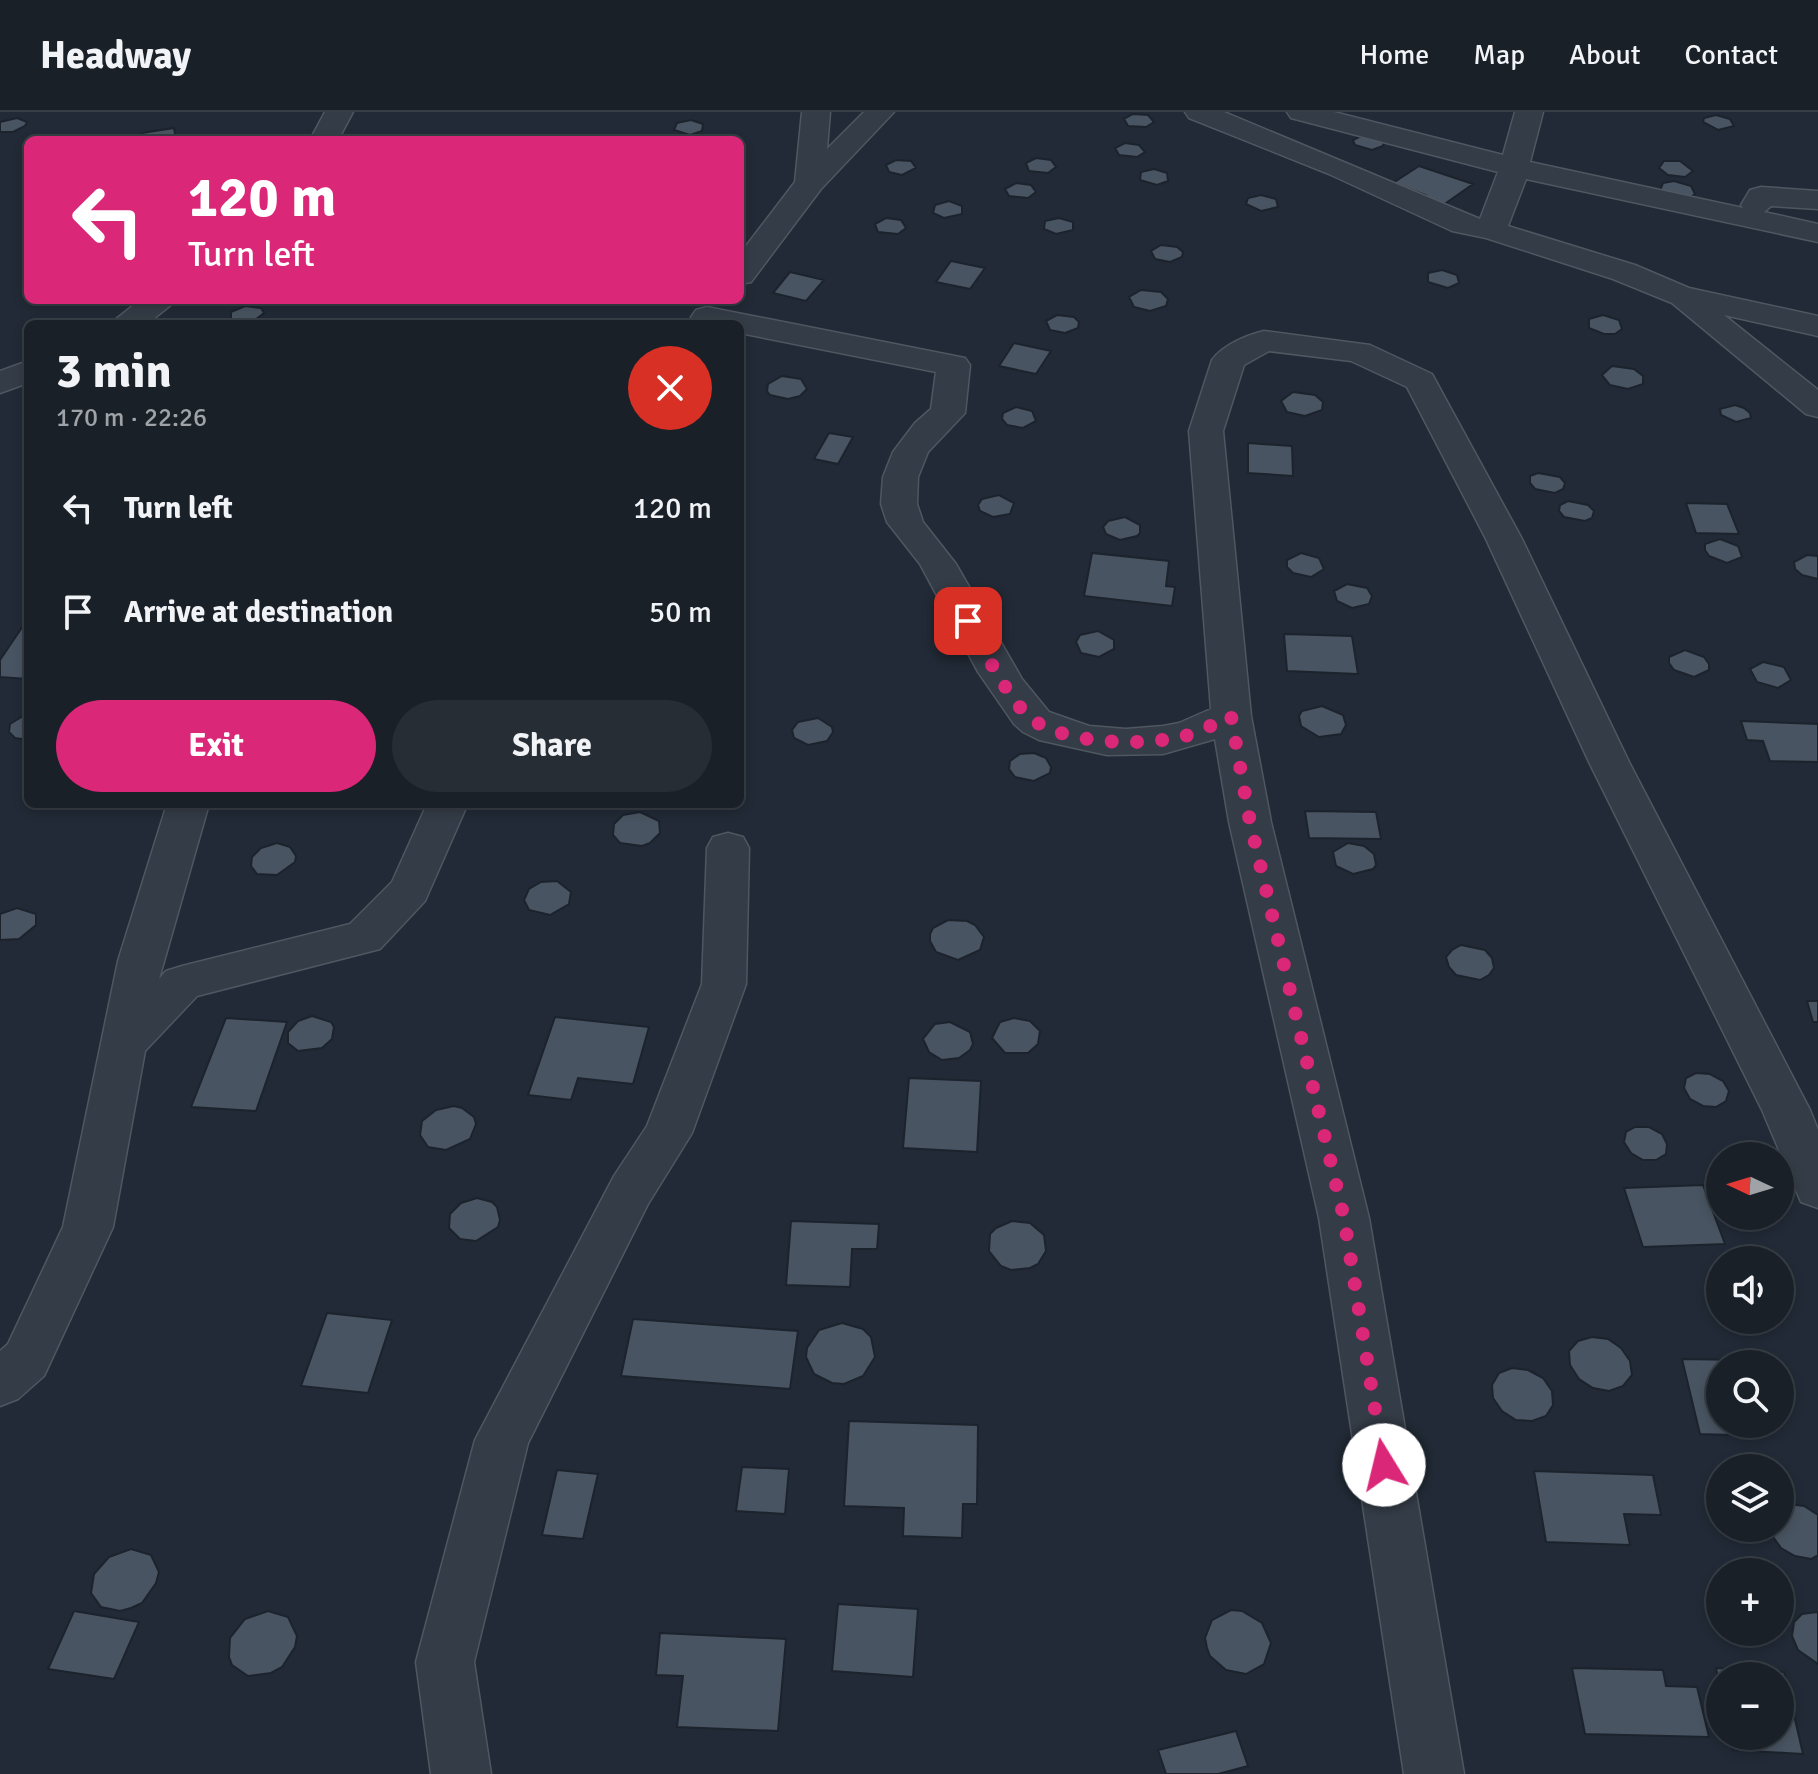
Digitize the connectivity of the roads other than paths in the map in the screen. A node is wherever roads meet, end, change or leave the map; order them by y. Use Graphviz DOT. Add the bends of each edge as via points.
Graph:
graph roads {
  1 [pos="339,112"];
  2 [pos="816,112"];
  3 [pos="880,112"];
  4 [pos="1199,112"];
  5 [pos="1301,112"];
  6 [pos="1529,112"];
  7 [pos="326,136"];
  8 [pos="1513,167"];
  9 [pos="810,183"];
  10 [pos="1818,200"];
  11 [pos="1748,217"];
  12 [pos="1491,230"];
  13 [pos="1818,233"];
  14 [pos="744,270"];
  15 [pos="1679,295"];
  16 [pos="155,304"];
  17 [pos="709,314"];
  18 [pos="132,320"];
  19 [pos="738,320"];
  20 [pos="744,321"];
  21 [pos="1818,326"];
  22 [pos="24,373"];
  23 [pos="0,383"];
  24 [pos="1818,407"];
  25 [pos="1231,716"];
  26 [pos="187,808"];
  27 [pos="444,810"];
  28 [pos="728,848"];
  29 [pos="123,1045"];
  30 [pos="1818,1188"];
  31 [pos="0,1383"];
  32 [pos="461,1774"];
  33 [pos="1434,1774"];
  1 -- 7 [label="street"];
  2 -- 9 [label="street"];
  3 -- 9 [label="street"];
  4 -- 12 [label="street" via="1463,225"];
  5 -- 8 [label="street"];
  6 -- 8 [label="street"];
  8 -- 11 [label="street"];
  8 -- 12 [label="street"];
  9 -- 14 [label="street"];
  10 -- 11 [label="street" via="1761,196"];
  11 -- 13 [label="street"];
  12 -- 15 [label="street"];
  15 -- 21 [label="street"];
  15 -- 24 [label="street"];
  16 -- 18 [label="street"];
  17 -- 19 [label="street"];
  20 -- 25 [label="street" via="953,365 948,413 925,429 909,455 899,477 899,503 905,526 936,560 999,679 1034,722 1078,738 1153,742 1184,737"];
  22 -- 23 [label="street"];
  25 -- 30 [label="street" via="1206,431 1229,360 1264,341 1358,352 1420,381 1504,539 1609,762 1786,1110"];
  25 -- 33 [label="street" via="1250,822 1344,1218"];
  26 -- 29 [label="street" via="140,961"];
  27 -- 29 [label="street" via="410,890 364,937 182,983"];
  28 -- 32 [label="street" via="724,984 668,1133 631,1190 502,1440 445,1662"];
  29 -- 31 [label="street" via="88,1227 26,1360"];
}
